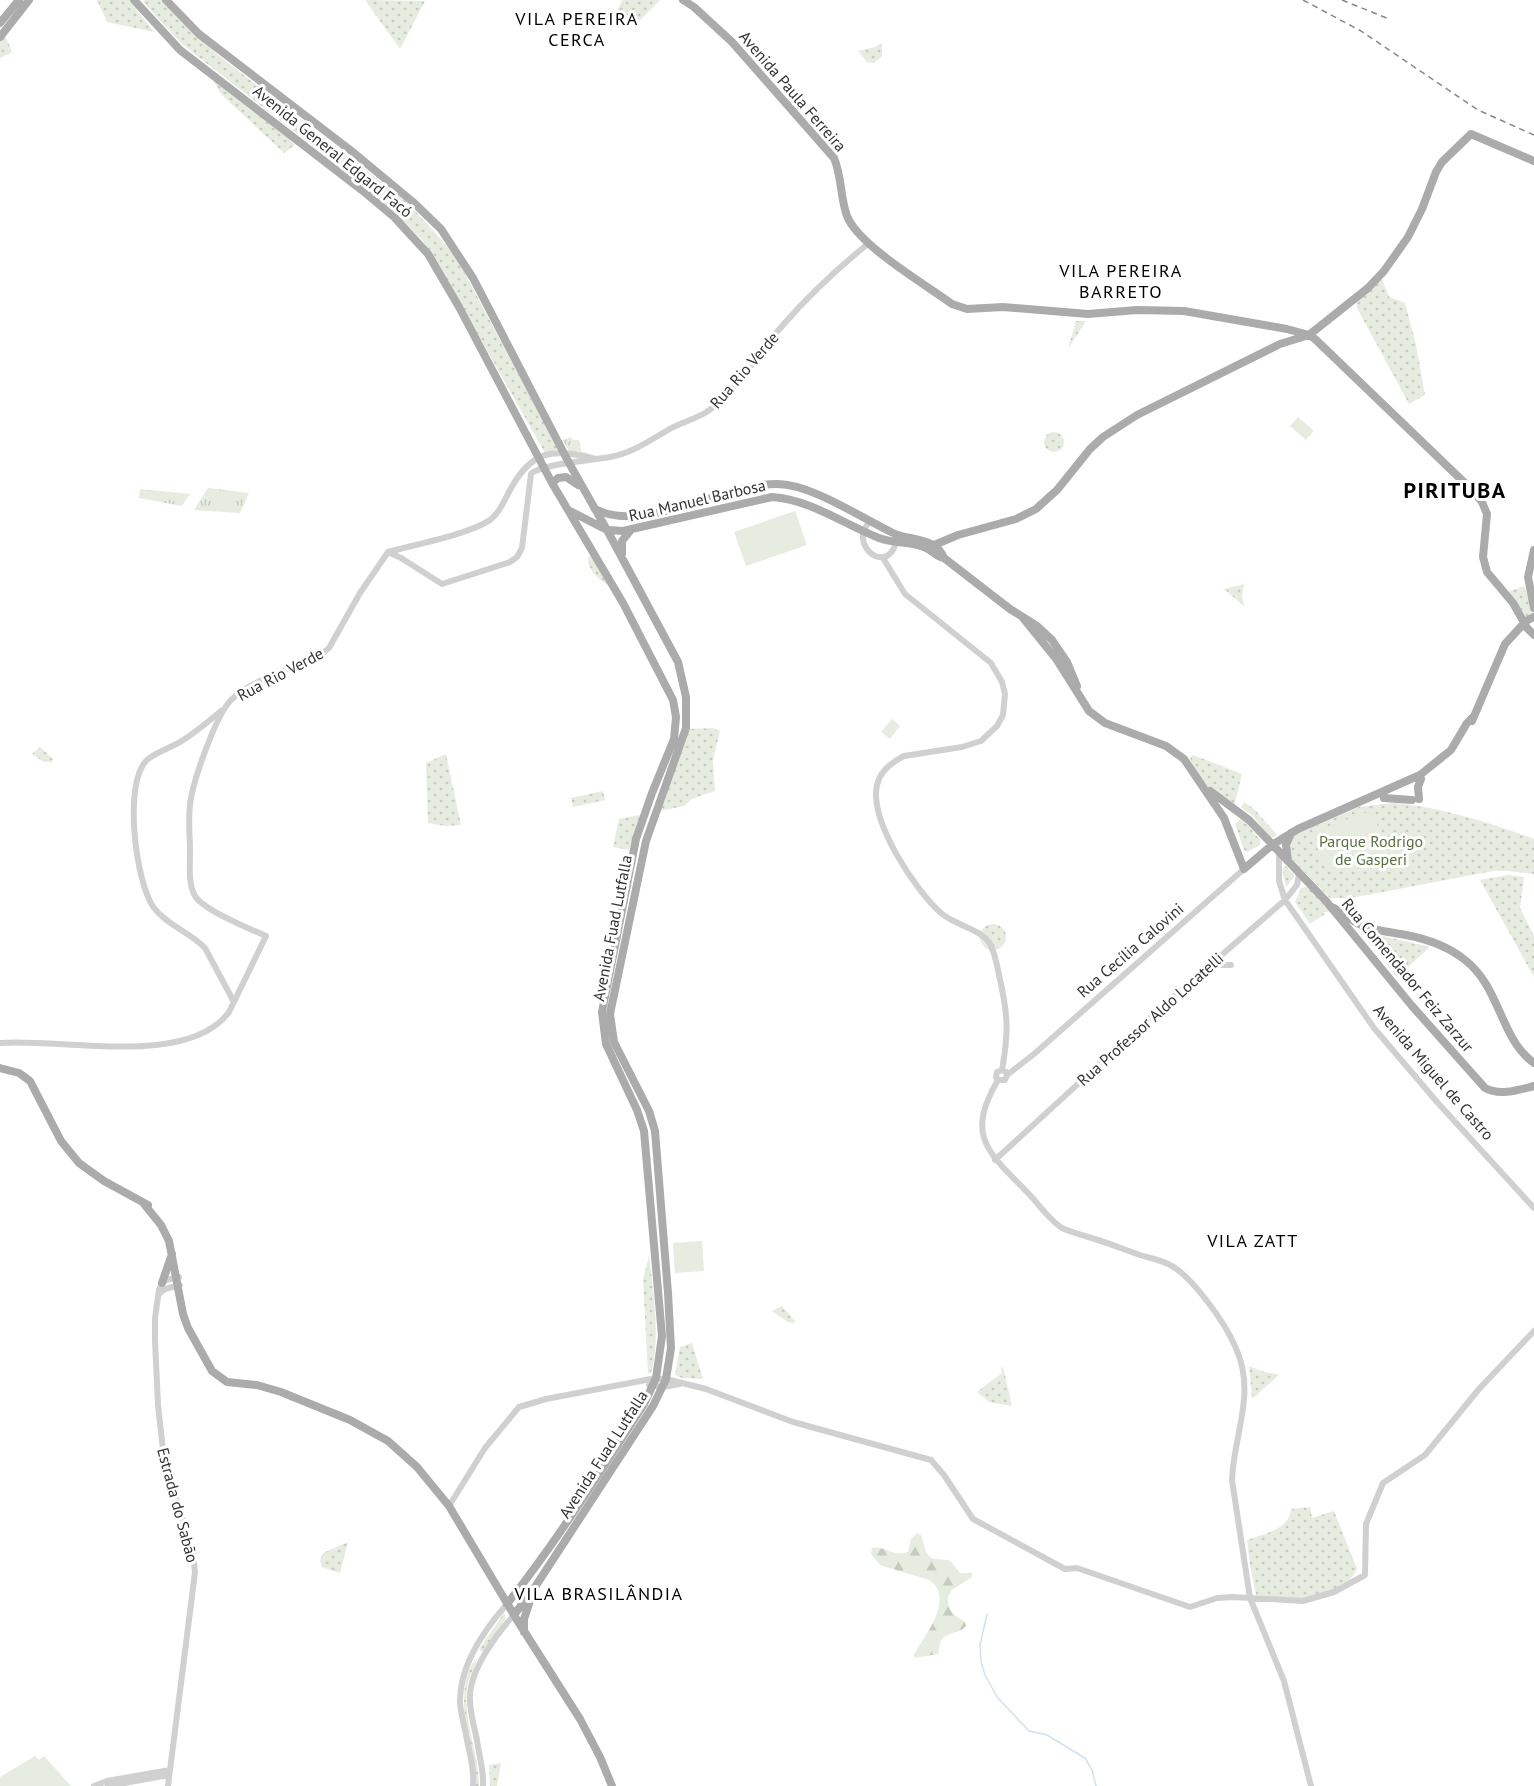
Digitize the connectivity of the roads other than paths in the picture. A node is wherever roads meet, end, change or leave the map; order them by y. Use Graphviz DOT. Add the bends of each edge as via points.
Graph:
graph roads {
  1 [pos="18,0"];
  2 [pos="29,0"];
  3 [pos="134,0"];
  4 [pos="166,0"];
  5 [pos="683,0"];
  6 [pos="0,23"];
  7 [pos="0,37"];
  8 [pos="1534,161"];
  9 [pos="869,243"];
  10 [pos="1279,327"];
  11 [pos="1298,332"];
  12 [pos="1309,335"];
  13 [pos="1280,344"];
  14 [pos="564,452"];
  15 [pos="538,457"];
  16 [pos="596,459"];
  17 [pos="569,463"];
  18 [pos="544,467"];
  19 [pos="521,471"];
  20 [pos="531,474"];
  21 [pos="552,483"];
  22 [pos="583,489"];
  23 [pos="567,509"];
  24 [pos="595,509"];
  25 [pos="869,522"];
  26 [pos="607,530"];
  27 [pos="630,531"];
  28 [pos="864,531"];
  29 [pos="897,539"];
  30 [pos="929,545"];
  31 [pos="1534,550"];
  32 [pos="388,552"];
  33 [pos="622,558"];
  34 [pos="883,558"];
  35 [pos="1534,608"];
  36 [pos="1534,617"];
  37 [pos="1023,618"];
  38 [pos="1530,629"];
  39 [pos="1054,643"];
  40 [pos="1043,645"];
  41 [pos="1065,666"];
  42 [pos="221,711"];
  43 [pos="1474,716"];
  44 [pos="205,723"];
  45 [pos="213,735"];
  46 [pos="1421,779"];
  47 [pos="1204,788"];
  48 [pos="1384,798"];
  49 [pos="1355,804"];
  50 [pos="1243,815"];
  51 [pos="1228,826"];
  52 [pos="1293,832"];
  53 [pos="1268,845"];
  54 [pos="1278,853"];
  55 [pos="1289,864"];
  56 [pos="1244,869"];
  57 [pos="1299,874"];
  58 [pos="1308,883"];
  59 [pos="1297,885"];
  60 [pos="1285,900"];
  61 [pos="1329,906"];
  62 [pos="1363,926"];
  63 [pos="1355,936"];
  64 [pos="1209,965"];
  65 [pos="1231,965"];
  66 [pos="234,1002"];
  67 [pos="0,1043"];
  68 [pos="1534,1063"];
  69 [pos="0,1068"];
  70 [pos="1005,1073"];
  71 [pos="1534,1086"];
  72 [pos="995,1160"];
  73 [pos="144,1204"];
  74 [pos="1534,1208"];
  75 [pos="172,1253"];
  76 [pos="178,1281"];
  77 [pos="162,1283"];
  78 [pos="159,1295"];
  79 [pos="1534,1331"];
  80 [pos="659,1383"];
  81 [pos="449,1506"];
  82 [pos="559,1543"];
  83 [pos="535,1587"];
  84 [pos="1250,1598"];
  85 [pos="507,1604"];
  86 [pos="514,1615"];
  87 [pos="524,1632"];
  88 [pos="475,1650"];
  89 [pos="483,1657"];
  90 [pos="170,1773"];
  91 [pos="155,1778"];
  92 [pos="94,1786"];
  93 [pos="108,1786"];
  94 [pos="167,1786"];
  95 [pos="473,1786"];
  96 [pos="483,1786"];
  97 [pos="612,1786"];
  98 [pos="1311,1786"];
  1 -- 6 [label="main road"];
  2 -- 7 [label="main road"];
  3 -- 15 [label="main road, Avenida General Edgard Facó" via="180,50 363,191 418,242 459,307"];
  4 -- 14 [label="main road, Avenida General Edgard Facó" via="199,33 354,153 441,229 473,279"];
  5 -- 9 [label="main road, Avenida Paula Ferreira" via="732,42 834,158 848,217 853,228"];
  8 -- 12 [label="main road" via="1471,134 1436,172 1416,224 1384,271"];
  9 -- 10 [label="main road, Avenida Paula Ferreira" via="963,309 1024,308 1088,314 1166,310"];
  9 -- 16 [label="street, Rua Rio Verde" via="783,324 716,405 631,452"];
  10 -- 11 [label="main road, Avenida Paula Ferreira"];
  10 -- 13 [label="main road"];
  11 -- 12 [label="main road, Avenida Paula Ferreira"];
  11 -- 13 [label="main road"];
  12 -- 13 [label="main road"];
  12 -- 38 [label="main road" via="1482,502 1487,514 1484,564"];
  13 -- 30 [label="main road" via="1120,426 1090,449 1036,509 1016,519"];
  14 -- 15 [label="street, Rua Rio Verde"];
  14 -- 16 [label="street, Rua Rio Verde"];
  14 -- 17 [label="main road, Avenida General Edgard Facó"];
  15 -- 18 [label="main road, Avenida General Edgard Facó"];
  15 -- 19 [label="street, Rua Rio Verde"];
  16 -- 17 [label="street, Rua Rio Verde"];
  17 -- 18 [label="street, Rua Rio Verde"];
  17 -- 22 [label="main road, Avenida General Edgard Facó"];
  18 -- 20 [label="street, Rua Rio Verde"];
  18 -- 21 [label="main road, Avenida General Edgard Facó"];
  19 -- 20 [label="street"];
  19 -- 32 [label="street, Rua Rio Verde" via="502,507 488,522"];
  20 -- 32 [label="street" via="522,548 510,562 442,584"];
  21 -- 22 [label="main road" via="566,477"];
  21 -- 23 [label="main road, Avenida General Edgard Facó"];
  22 -- 24 [label="main road, Avenida General Edgard Facó"];
  23 -- 26 [label="main road"];
  23 -- 80 [label="main road, Avenida Fuad Lutfalla" via="647,647 674,700 676,717 672,744 633,852 602,1011 606,1044 637,1110 646,1144 662,1336"];
  24 -- 25 [label="main road, Rua Manuel Barbosa" via="626,518 776,484 809,491"];
  24 -- 26 [label="main road, Avenida Fuad Lutfalla"];
  25 -- 28 [label="street"];
  25 -- 29 [label="main road, Rua Manuel Barbosa"];
  26 -- 27 [label="main road, Rua Manuel Barbosa"];
  26 -- 33 [label="main road, Avenida Fuad Lutfalla"];
  27 -- 28 [label="main road, Rua Manuel Barbosa" via="772,497 810,505"];
  27 -- 33 [label="main road" via="622,541"];
  28 -- 29 [label="main road, Rua Manuel Barbosa"];
  28 -- 34 [label="street" via="864,544 875,556"];
  29 -- 30 [label="main road, Rua Manuel Barbosa"];
  29 -- 34 [label="street" via="892,552"];
  30 -- 37 [label="main road"];
  31 -- 35 [label="main road" via="1528,577"];
  32 -- 42 [label="street, Rua Rio Verde" via="329,648 241,691"];
  33 -- 80 [label="main road, Avenida Fuad Lutfalla" via="678,662 686,711 686,728 643,850 610,1014 614,1042 650,1111 655,1131 671,1348"];
  34 -- 70 [label="street" via="905,594 991,663 1005,694 1003,715 991,734 972,744 896,760 877,783 876,799 895,852 921,891 942,914 981,935 992,947 1008,1021"];
  36 -- 38 [label="main road"];
  37 -- 39 [label="main road"];
  37 -- 40 [label="main road"];
  38 -- 43 [label="main road" via="1512,636 1502,650"];
  39 -- 40 [label="main road"];
  39 -- 41 [label="main road"];
  40 -- 41 [label="main road"];
  41 -- 47 [label="main road" via="1089,711 1105,723 1175,751"];
  42 -- 44 [label="street"];
  42 -- 45 [label="street, Rua Rio Verde"];
  43 -- 46 [label="main road" via="1454,753"];
  43 -- 49 [label="main road" via="1451,750 1431,768"];
  44 -- 45 [label="street" via="211,723"];
  44 -- 66 [label="street" via="148,759 138,775 134,845 151,902 171,925 205,948"];
  45 -- 66 [label="street, Rua Rio Verde" via="190,806 194,894 219,914 266,936"];
  46 -- 48 [label="main road"];
  46 -- 48 [label="main road" via="1416,799"];
  47 -- 50 [label="main road, Rua Comendador Feiz Zarzur"];
  47 -- 51 [label="main road"];
  48 -- 49 [label="main road"];
  49 -- 52 [label="main road"];
  50 -- 51 [label="main road" via="1233,816"];
  50 -- 53 [label="main road, Rua Comendador Feiz Zarzur"];
  51 -- 56 [label="main road"];
  52 -- 53 [label="main road"];
  52 -- 55 [label="main road" via="1286,845"];
  53 -- 54 [label="main road, Rua Comendador Feiz Zarzur"];
  53 -- 56 [label="main road, Rua Cecília Calovini"];
  54 -- 55 [label="main road, Rua Comendador Feiz Zarzur"];
  54 -- 60 [label="street, Avenida Miguel de Castro" via="1279,882"];
  55 -- 57 [label="main road, Rua Comendador Feiz Zarzur"];
  56 -- 70 [label="street, Rua Cecília Calovini" via="1034,1054"];
  57 -- 58 [label="main road, Rua Comendador Feiz Zarzur"];
  57 -- 59 [label="street, Rua Professor Aldo Locatelli"];
  58 -- 59 [label="main road"];
  58 -- 61 [label="main road, Rua Comendador Feiz Zarzur"];
  59 -- 60 [label="street, Rua Professor Aldo Locatelli"];
  60 -- 64 [label="street, Rua Professor Aldo Locatelli"];
  60 -- 74 [label="street, Avenida Miguel de Castro" via="1374,1028"];
  61 -- 62 [label="main road"];
  61 -- 63 [label="main road, Rua Comendador Feiz Zarzur"];
  62 -- 63 [label="main road" via="1356,929"];
  62 -- 68 [label="main road" via="1429,941 1466,961 1491,990 1522,1054"];
  63 -- 71 [label="main road, Rua Comendador Feiz Zarzur" via="1485,1088 1503,1093"];
  64 -- 65 [label="street"];
  64 -- 72 [label="street, Rua Professor Aldo Locatelli"];
  66 -- 67 [label="street, Rua Rio Verde" via="214,1028 172,1044 119,1047"];
  69 -- 73 [label="main road" via="30,1081 61,1141 79,1163"];
  70 -- 72 [label="street, Rua Cecília Calovini" via="1005,1080 998,1080 985,1107 982,1134"];
  72 -- 84 [label="street" via="1062,1227 1171,1266 1217,1313 1235,1345 1243,1371 1243,1418 1232,1480"];
  73 -- 75 [label="main road" via="165,1232"];
  73 -- 76 [label="main road" via="155,1210 166,1227 174,1248"];
  75 -- 76 [label="main road"];
  75 -- 77 [label="main road"];
  76 -- 77 [label="street"];
  76 -- 78 [label="street"];
  76 -- 81 [label="main road" via="194,1342 217,1375 227,1382 281,1392 383,1437 417,1467"];
  77 -- 78 [label="street, Estrada do Sabão"];
  78 -- 90 [label="street, Estrada do Sabão" via="155,1341 161,1443 195,1572"];
  79 -- 84 [label="street" via="1479,1389 1425,1455 1383,1483 1366,1524 1365,1575 1329,1594 1303,1601"];
  80 -- 81 [label="street" via="643,1382 519,1407 485,1448"];
  80 -- 82 [label="main road, Avenida Fuad Lutfalla" via="654,1406"];
  80 -- 84 [label="street" via="716,1392 793,1422 931,1460 973,1519 1065,1569 1077,1568 1190,1607 1217,1598"];
  81 -- 85 [label="main road"];
  82 -- 83 [label="main road, Avenida Fuad Lutfalla"];
  82 -- 85 [label="main road, Avenida Fuad Lutfalla"];
  83 -- 86 [label="main road, Avenida Fuad Lutfalla"];
  83 -- 87 [label="main road" via="526,1611"];
  84 -- 98 [label="street" via="1284,1681"];
  85 -- 86 [label="main road"];
  85 -- 88 [label="street"];
  86 -- 87 [label="main road"];
  86 -- 89 [label="street"];
  87 -- 97 [label="main road" via="590,1737"];
  88 -- 89 [label="street"];
  88 -- 95 [label="street" via="465,1669 460,1703"];
  89 -- 96 [label="street" via="469,1697"];
  90 -- 91 [label="street"];
  90 -- 92 [label="street"];
  90 -- 94 [label="street, Estrada do Sabão"];
  91 -- 93 [label="street"];
  91 -- 94 [label="street" via="161,1778"];
}
